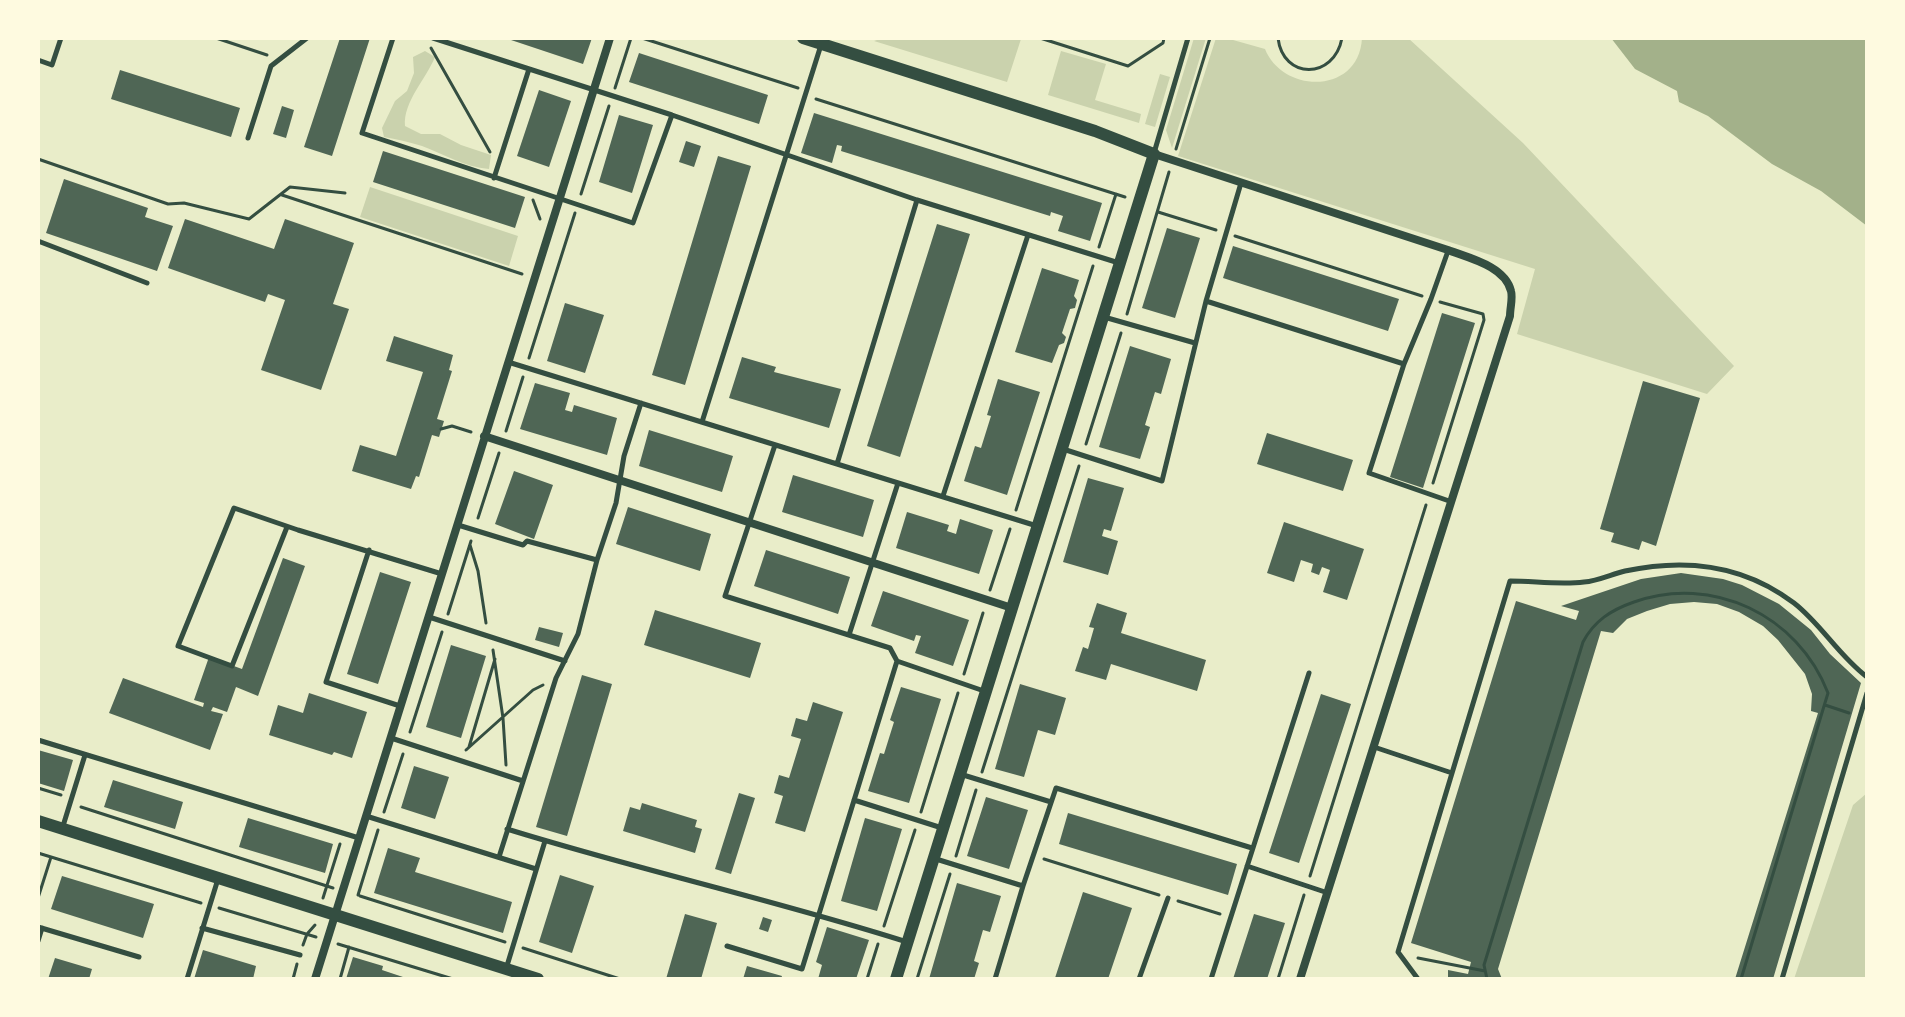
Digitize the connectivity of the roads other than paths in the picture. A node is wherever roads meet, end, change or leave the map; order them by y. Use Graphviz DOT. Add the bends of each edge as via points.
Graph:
graph roads {
  1 [pos="61,38"];
  2 [pos="307,38"];
  3 [pos="393,38"];
  4 [pos="433,38"];
  5 [pos="610,38"];
  6 [pos="803,38"];
  7 [pos="1188,38"];
  8 [pos="822,44"];
  9 [pos="38,60"];
  10 [pos="529,69"];
  11 [pos="594,90"];
  12 [pos="672,115"];
  13 [pos="248,138"];
  14 [pos="1154,154"];
  15 [pos="785,155"];
  16 [pos="494,178"];
  17 [pos="1241,183"];
  18 [pos="559,200"];
  19 [pos="917,200"];
  20 [pos="1028,235"];
  21 [pos="38,241"];
  22 [pos="1448,250"];
  23 [pos="1120,264"];
  24 [pos="147,283"];
  25 [pos="1206,301"];
  26 [pos="1104,316"];
  27 [pos="1195,343"];
  28 [pos="508,362"];
  29 [pos="1404,364"];
  30 [pos="641,403"];
  31 [pos="702,422"];
  32 [pos="480,435"];
  33 [pos="775,445"];
  34 [pos="1062,448"];
  35 [pos="837,464"];
  36 [pos="620,480"];
  37 [pos="898,483"];
  38 [pos="943,497"];
  39 [pos="1452,502"];
  40 [pos="749,521"];
  41 [pos="457,524"];
  42 [pos="1038,526"];
  43 [pos="287,527"];
  44 [pos="369,550"];
  45 [pos="597,560"];
  46 [pos="872,561"];
  47 [pos="442,574"];
  48 [pos="1012,608"];
  49 [pos="428,617"];
  50 [pos="849,635"];
  51 [pos="565,661"];
  52 [pos="897,661"];
  53 [pos="1309,673"];
  54 [pos="1867,677"];
  55 [pos="986,691"];
  56 [pos="1867,693"];
  57 [pos="401,706"];
  58 [pos="391,738"];
  59 [pos="38,740"];
  60 [pos="1374,747"];
  61 [pos="85,755"];
  62 [pos="1452,773"];
  63 [pos="960,774"];
  64 [pos="523,781"];
  65 [pos="854,800"];
  66 [pos="1051,802"];
  67 [pos="366,816"];
  68 [pos="38,821"];
  69 [pos="63,829"];
  70 [pos="507,829"];
  71 [pos="943,829"];
  72 [pos="360,838"];
  73 [pos="545,841"];
  74 [pos="1252,848"];
  75 [pos="499,857"];
  76 [pos="933,858"];
  77 [pos="1247,866"];
  78 [pos="536,869"];
  79 [pos="218,878"];
  80 [pos="1023,886"];
  81 [pos="1328,893"];
  82 [pos="1168,898"];
  83 [pos="819,914"];
  84 [pos="336,915"];
  85 [pos="40,927"];
  86 [pos="202,928"];
  87 [pos="38,941"];
  88 [pos="907,942"];
  89 [pos="727,946"];
  90 [pos="300,955"];
  91 [pos="139,957"];
  92 [pos="506,969"];
  93 [pos="187,979"];
  94 [pos="315,979"];
  95 [pos="538,979"];
  96 [pos="896,979"];
  97 [pos="995,979"];
  98 [pos="1139,979"];
  99 [pos="1211,979"];
  100 [pos="1300,979"];
  101 [pos="1418,979"];
  102 [pos="1782,979"];
  1 -- 9 [label="lane" via="52,65"];
  2 -- 13 [label="lane" via="271,66"];
  3 -- 16 [label="lane" via="362,133"];
  4 -- 10 [label="lane"];
  5 -- 11 [label="street"];
  6 -- 8 [label="street"];
  7 -- 14 [label="lane"];
  8 -- 14 [label="street"];
  8 -- 15 [label="lane"];
  10 -- 11 [label="lane"];
  10 -- 16 [label="lane"];
  11 -- 12 [label="lane"];
  11 -- 18 [label="street"];
  12 -- 15 [label="lane"];
  12 -- 18 [label="lane" via="633,223"];
  14 -- 17 [label="street"];
  14 -- 23 [label="street"];
  15 -- 19 [label="lane"];
  15 -- 31 [label="lane"];
  16 -- 18 [label="lane"];
  17 -- 22 [label="street"];
  17 -- 25 [label="lane"];
  18 -- 28 [label="street"];
  19 -- 20 [label="lane"];
  19 -- 35 [label="lane"];
  20 -- 23 [label="lane"];
  20 -- 38 [label="lane"];
  21 -- 24 [label="lane"];
  22 -- 29 [label="lane"];
  22 -- 39 [label="street" via="1505,278 1512,293 1510,316"];
  23 -- 26 [label="street"];
  25 -- 27 [label="lane"];
  25 -- 29 [label="lane"];
  26 -- 27 [label="lane"];
  26 -- 34 [label="street"];
  27 -- 34 [label="lane" via="1162,481"];
  28 -- 30 [label="lane"];
  28 -- 32 [label="street"];
  29 -- 39 [label="lane" via="1369,473"];
  30 -- 31 [label="lane"];
  30 -- 36 [label="lane"];
  31 -- 33 [label="lane"];
  32 -- 36 [label="street"];
  32 -- 41 [label="street"];
  33 -- 35 [label="lane"];
  33 -- 40 [label="lane"];
  34 -- 42 [label="street"];
  35 -- 37 [label="lane"];
  36 -- 40 [label="street"];
  36 -- 45 [label="lane"];
  37 -- 38 [label="lane"];
  37 -- 46 [label="lane"];
  38 -- 42 [label="lane"];
  39 -- 60 [label="street"];
  40 -- 46 [label="street"];
  40 -- 50 [label="lane" via="725,596"];
  41 -- 45 [label="lane"];
  41 -- 47 [label="street"];
  42 -- 48 [label="street"];
  43 -- 43 [label="lane" via="232,666 178,646 234,508"];
  43 -- 44 [label="lane"];
  44 -- 47 [label="lane"];
  44 -- 57 [label="lane" via="326,682"];
  45 -- 51 [label="lane" via="578,634"];
  46 -- 48 [label="street"];
  46 -- 50 [label="lane"];
  47 -- 49 [label="street"];
  48 -- 55 [label="street"];
  49 -- 51 [label="lane"];
  49 -- 57 [label="street"];
  50 -- 52 [label="lane" via="890,648"];
  51 -- 64 [label="lane"];
  52 -- 55 [label="lane"];
  52 -- 65 [label="lane"];
  53 -- 74 [label="lane"];
  54 -- 62 [label="lane" via="1795,604 1741,573 1669,565 1585,582 1510,581"];
  55 -- 63 [label="street"];
  56 -- 102 [label="lane"];
  57 -- 58 [label="street"];
  58 -- 64 [label="lane"];
  58 -- 67 [label="street"];
  59 -- 61 [label="lane"];
  60 -- 62 [label="lane"];
  60 -- 81 [label="street"];
  61 -- 69 [label="lane"];
  61 -- 72 [label="lane"];
  62 -- 101 [label="lane" via="1398,952"];
  63 -- 66 [label="lane"];
  63 -- 71 [label="street"];
  64 -- 70 [label="lane"];
  65 -- 71 [label="lane"];
  65 -- 83 [label="lane"];
  66 -- 74 [label="lane" via="1056,788"];
  66 -- 80 [label="lane"];
  67 -- 72 [label="street"];
  67 -- 75 [label="lane"];
  68 -- 69 [label="street"];
  69 -- 79 [label="street"];
  70 -- 73 [label="lane"];
  70 -- 75 [label="lane"];
  71 -- 76 [label="street"];
  72 -- 84 [label="street"];
  73 -- 78 [label="lane"];
  73 -- 83 [label="lane"];
  74 -- 77 [label="lane"];
  75 -- 78 [label="lane"];
  76 -- 80 [label="lane"];
  76 -- 88 [label="street"];
  77 -- 81 [label="lane"];
  77 -- 99 [label="lane"];
  78 -- 92 [label="lane"];
  79 -- 84 [label="street"];
  79 -- 86 [label="lane"];
  80 -- 97 [label="lane"];
  81 -- 100 [label="street"];
  82 -- 98 [label="lane"];
  83 -- 88 [label="lane"];
  83 -- 89 [label="lane" via="802,969"];
  84 -- 92 [label="street"];
  84 -- 94 [label="street"];
  85 -- 87 [label="lane"];
  85 -- 91 [label="lane"];
  86 -- 90 [label="lane"];
  86 -- 93 [label="lane"];
  88 -- 96 [label="street"];
  92 -- 95 [label="street"];
}
